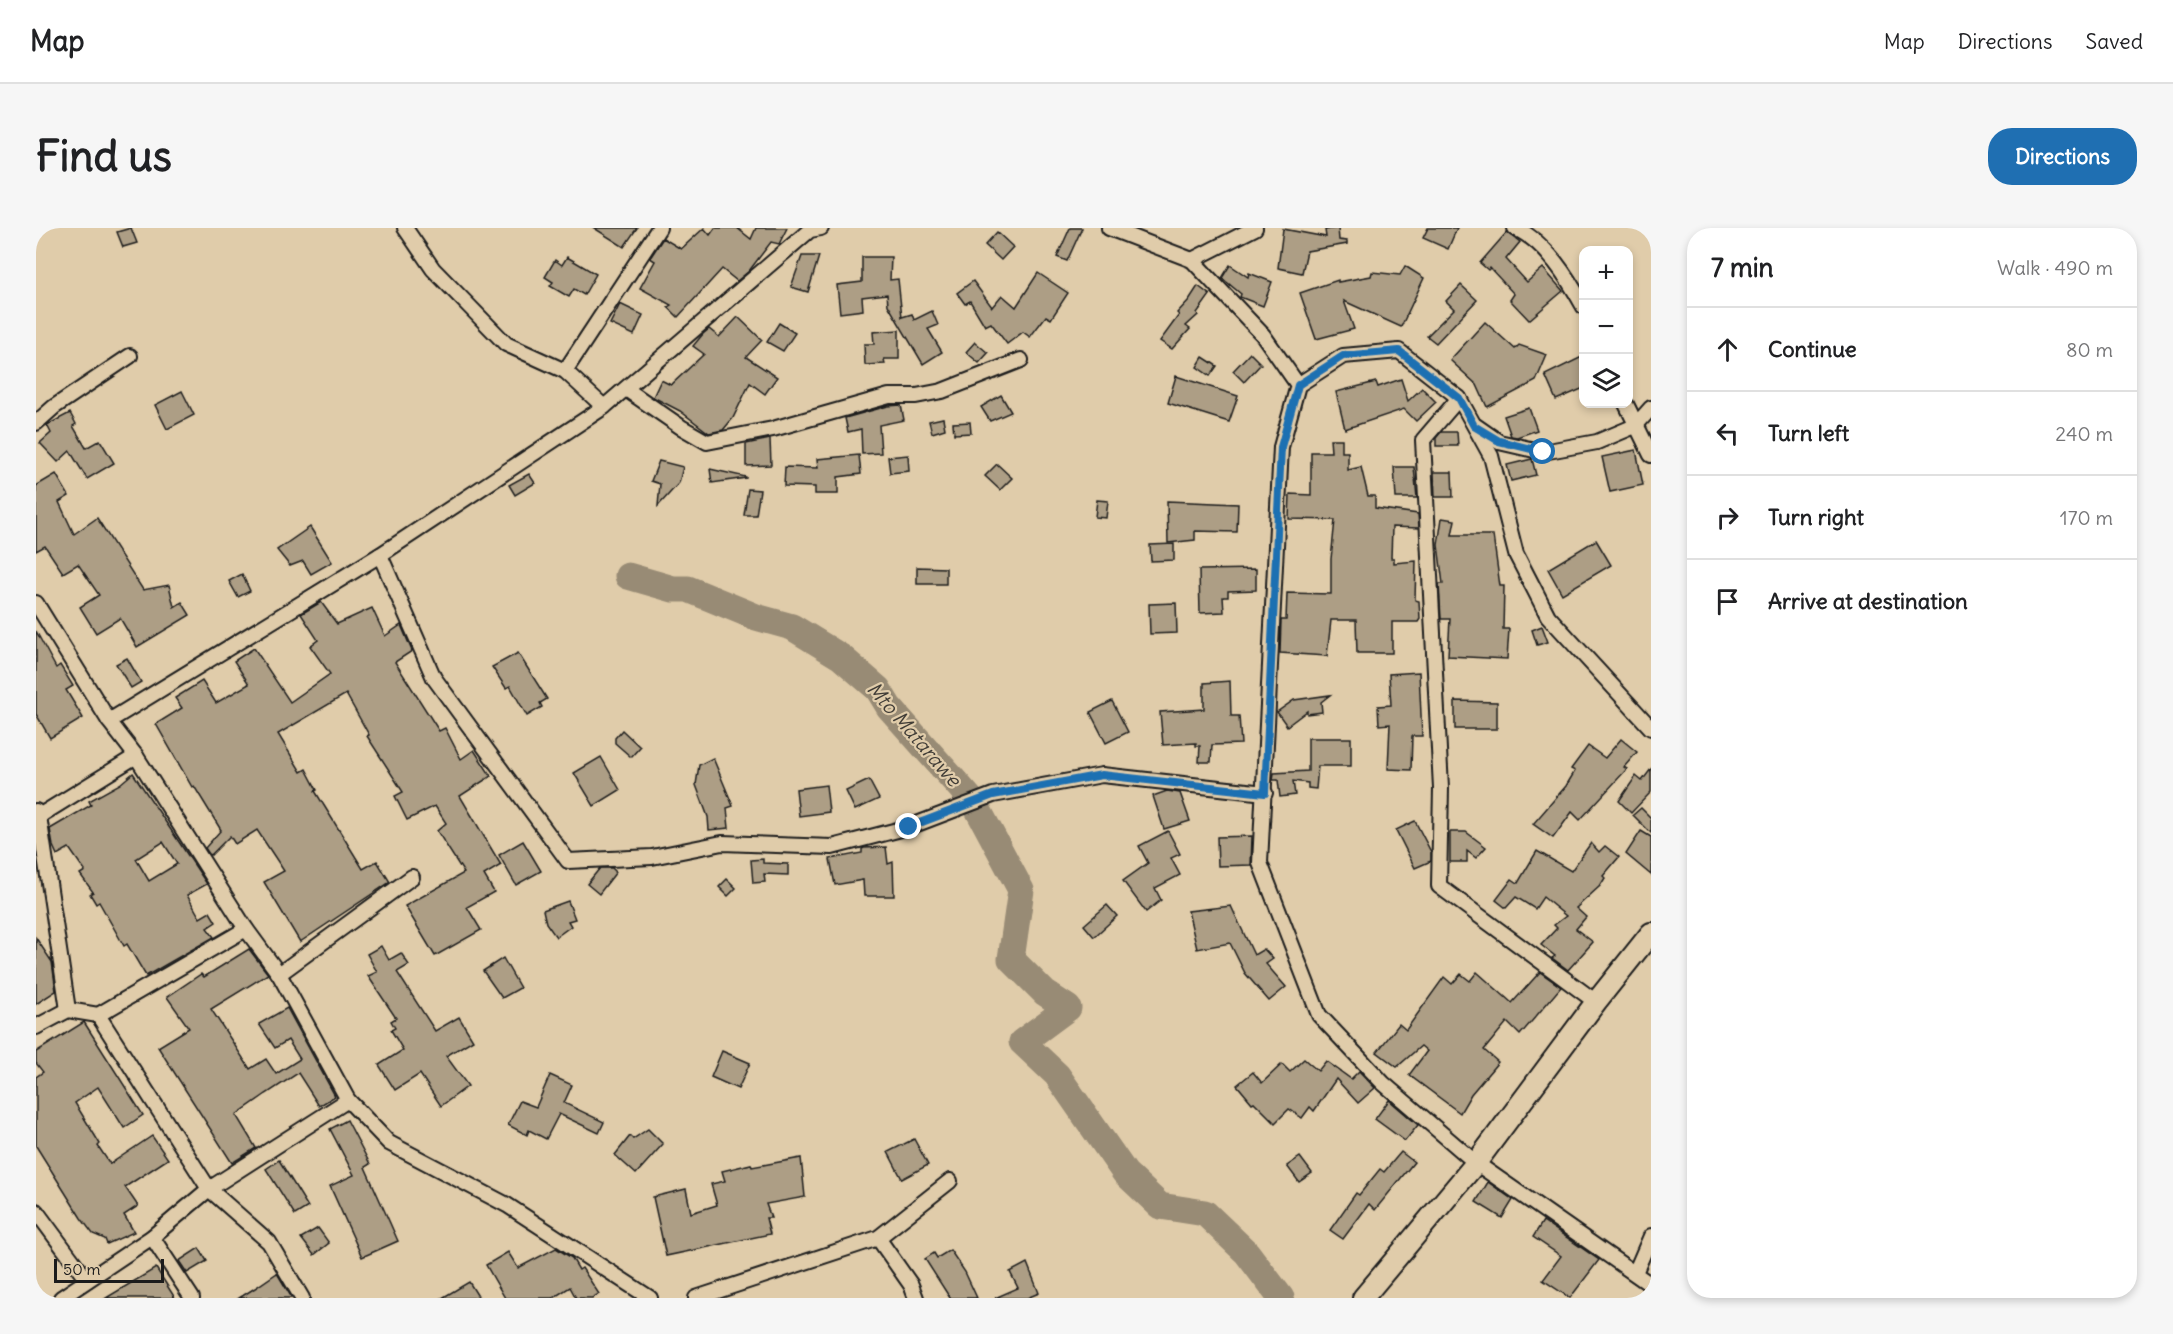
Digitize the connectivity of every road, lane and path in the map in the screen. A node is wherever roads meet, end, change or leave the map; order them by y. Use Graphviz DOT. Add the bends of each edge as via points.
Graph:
graph roads {
  1 [pos="405,228"];
  2 [pos="659,228"];
  3 [pos="821,228"];
  4 [pos="1109,228"];
  5 [pos="1255,228"];
  6 [pos="1515,228"];
  7 [pos="1192,260"];
  8 [pos="1580,300"];
  9 [pos="130,356"];
  10 [pos="1021,360"];
  11 [pos="565,371"];
  12 [pos="1298,385"];
  13 [pos="626,389"];
  14 [pos="1459,398"];
  15 [pos="604,406"];
  16 [pos="1628,408"];
  17 [pos="1651,408"];
  18 [pos="36,423"];
  19 [pos="1474,426"];
  20 [pos="1635,426"];
  21 [pos="1651,455"];
  22 [pos="380,555"];
  23 [pos="36,603"];
  24 [pos="110,721"];
  25 [pos="1651,728"];
  26 [pos="136,756"];
  27 [pos="1265,793"];
  28 [pos="38,814"];
  29 [pos="412,877"];
  30 [pos="246,929"];
  31 [pos="1651,933"];
  32 [pos="279,974"];
  33 [pos="1596,1002"];
  34 [pos="68,1010"];
  35 [pos="98,1016"];
  36 [pos="36,1027"];
  37 [pos="348,1100"];
  38 [pos="1476,1163"];
  39 [pos="950,1181"];
  40 [pos="209,1189"];
  41 [pos="36,1211"];
  42 [pos="1651,1236"];
  43 [pos="152,1237"];
  44 [pos="878,1238"];
  45 [pos="1635,1273"];
  46 [pos="87,1280"];
  47 [pos="1651,1285"];
  48 [pos="61,1298"];
  49 [pos="192,1298"];
  50 [pos="302,1298"];
  51 [pos="650,1298"];
  52 [pos="696,1298"];
  53 [pos="915,1298"];
  54 [pos="1363,1298"];
  1 -- 11 [label="street" via="433,269 506,344"];
  2 -- 11 [label="street"];
  3 -- 13 [label="street" via="810,230"];
  4 -- 7 [label="street"];
  5 -- 7 [label="street"];
  6 -- 8 [label="street" via="1530,234 1570,280"];
  7 -- 12 [label="street" via="1263,335"];
  9 -- 18 [label="street"];
  10 -- 13 [label="street" via="942,391 889,396 773,429 707,441 681,428"];
  11 -- 15 [label="street"];
  12 -- 14 [label="street" via="1343,356 1399,351"];
  12 -- 27 [label="street" via="1281,447"];
  13 -- 15 [label="street"];
  14 -- 19 [label="street"];
  14 -- 33 [label="street" via="1423,440 1441,788 1438,886"];
  15 -- 22 [label="street"];
  16 -- 20 [label="street"];
  17 -- 20 [label="street"];
  19 -- 20 [label="street" via="1499,441 1543,452 1597,441"];
  19 -- 25 [label="street" via="1491,456 1516,554 1548,616"];
  20 -- 21 [label="street"];
  22 -- 24 [label="street"];
  22 -- 27 [label="street" via="434,678 567,861 652,857 722,843 832,847 909,827 993,795 1102,775"];
  23 -- 24 [label="street"];
  24 -- 26 [label="street"];
  26 -- 28 [label="street"];
  26 -- 30 [label="street"];
  27 -- 38 [label="street" via="1260,863 1319,1016 1383,1083"];
  28 -- 34 [label="street"];
  29 -- 32 [label="street"];
  30 -- 32 [label="street"];
  30 -- 35 [label="street"];
  31 -- 33 [label="main road"];
  32 -- 37 [label="street"];
  33 -- 38 [label="main road"];
  34 -- 35 [label="street"];
  34 -- 36 [label="street"];
  35 -- 40 [label="street"];
  37 -- 40 [label="street"];
  37 -- 51 [label="street" via="389,1143 507,1204"];
  38 -- 45 [label="street"];
  38 -- 54 [label="main road"];
  39 -- 44 [label="street"];
  40 -- 43 [label="street"];
  40 -- 50 [label="street" via="269,1242"];
  41 -- 46 [label="street"];
  42 -- 45 [label="street"];
  43 -- 46 [label="street"];
  43 -- 49 [label="street"];
  44 -- 52 [label="street"];
  44 -- 53 [label="street" via="911,1285"];
  45 -- 47 [label="street"];
  46 -- 48 [label="street"];
}
